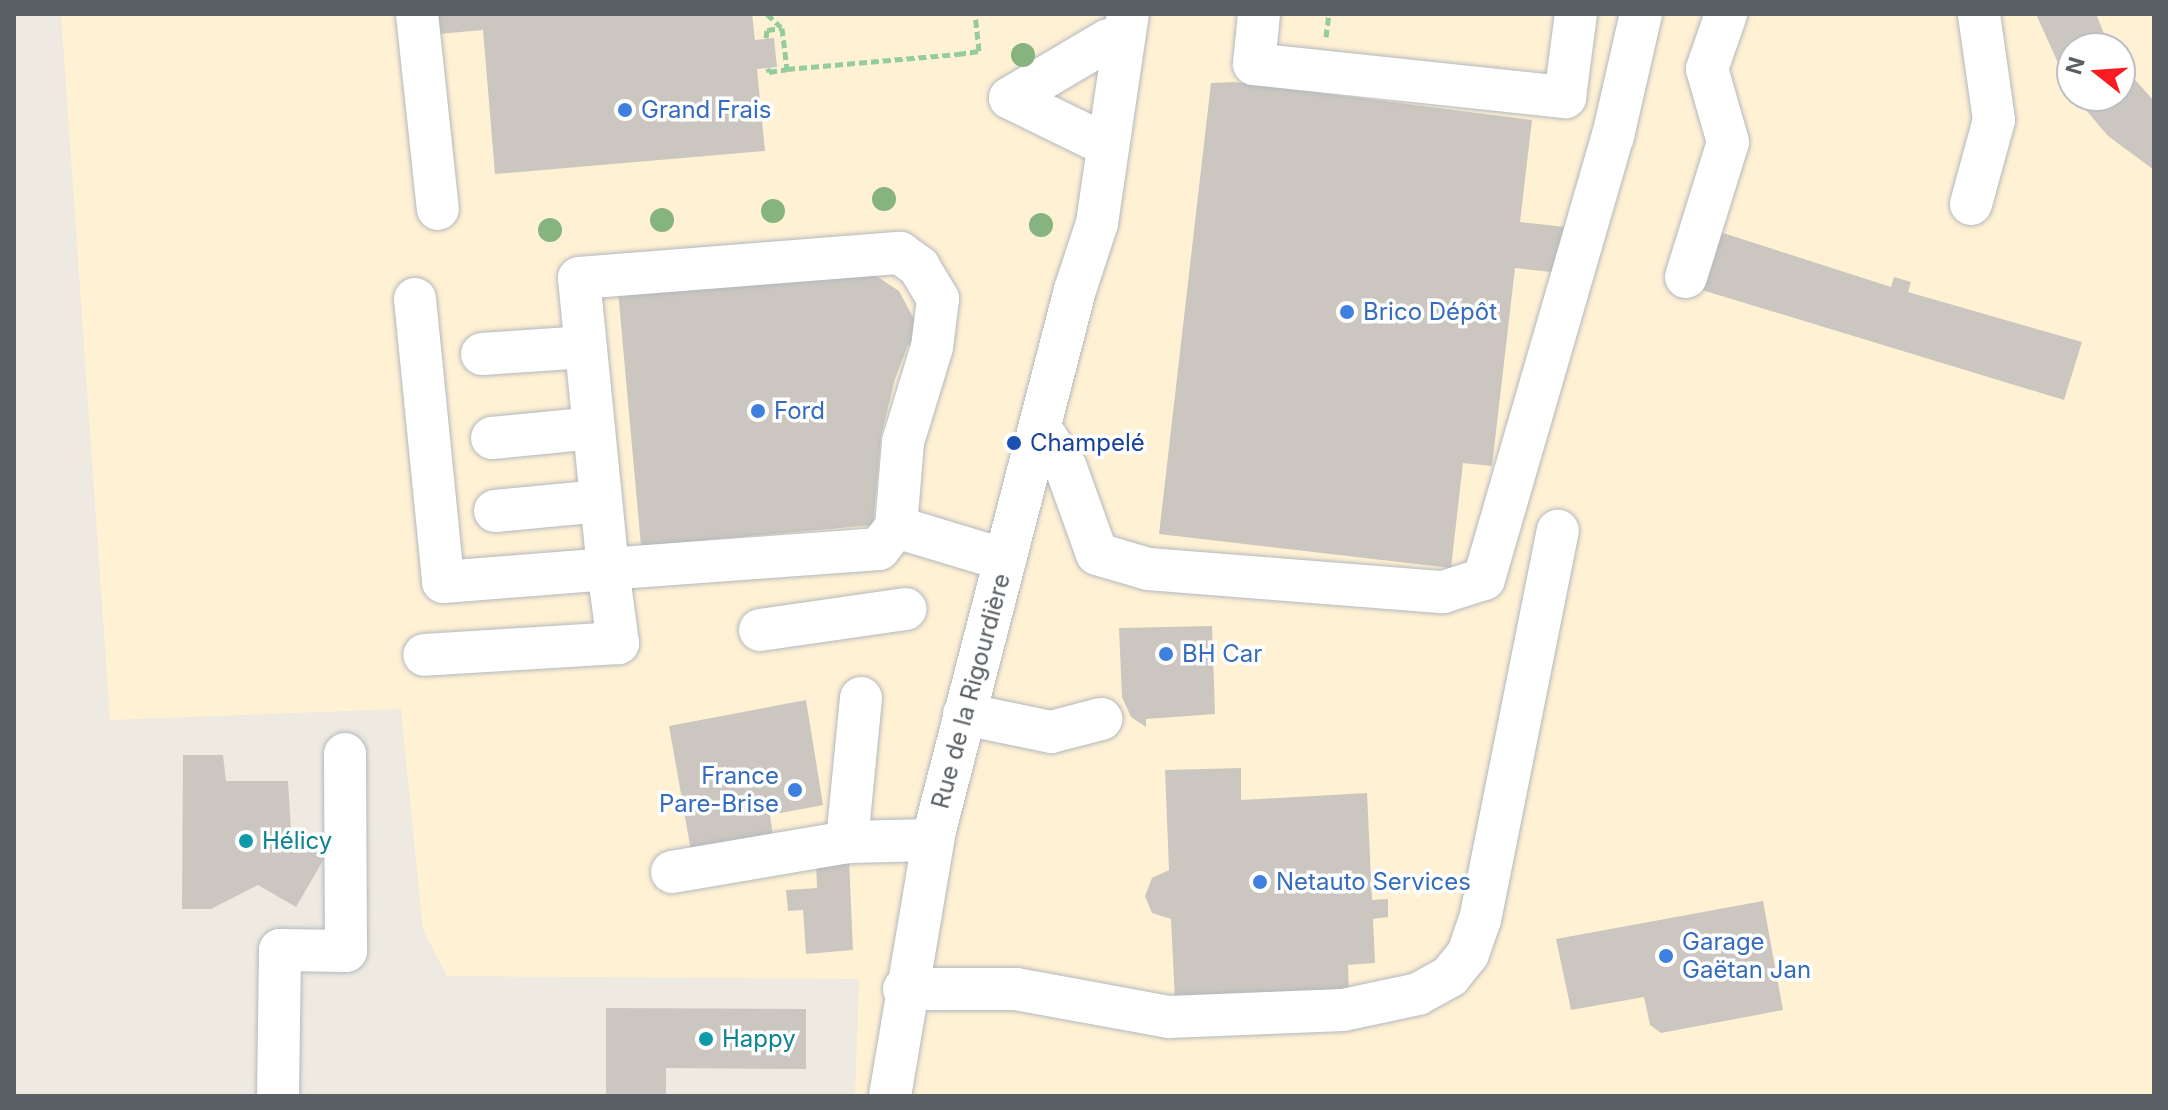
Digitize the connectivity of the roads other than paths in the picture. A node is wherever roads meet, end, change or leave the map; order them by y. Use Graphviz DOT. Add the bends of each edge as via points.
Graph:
graph roads {
  1 [pos="417,14"];
  2 [pos="1259,14"];
  3 [pos="1576,14"];
  4 [pos="1641,14"];
  5 [pos="1726,14"];
  6 [pos="1979,14"];
  7 [pos="1115,23"];
  8 [pos="1096,140"];
  9 [pos="1971,204"];
  10 [pos="438,209"];
  11 [pos="1686,277"];
  12 [pos="1075,290"];
  13 [pos="415,299"];
  14 [pos="586,347"];
  15 [pos="482,354"];
  16 [pos="594,428"];
  17 [pos="1040,428"];
  18 [pos="492,438"];
  19 [pos="601,501"];
  20 [pos="495,511"];
  21 [pos="896,527"];
  22 [pos="1558,531"];
  23 [pos="844,551"];
  24 [pos="1005,560"];
  25 [pos="608,569"];
  26 [pos="905,609"];
  27 [pos="850,617"];
  28 [pos="760,630"];
  29 [pos="424,655"];
  30 [pos="861,698"];
  31 [pos="964,714"];
  32 [pos="1101,719"];
  33 [pos="345,754"];
  34 [pos="933,840"];
  35 [pos="847,842"];
  36 [pos="672,872"];
  37 [pos="904,989"];
  38 [pos="278,1096"];
  39 [pos="890,1096"];
  1 -- 10 [label="street"];
  2 -- 3 [label="street" via="1254,64 1565,97"];
  4 -- 17 [label="street" via="1613,136 1484,579 1443,592 1148,569 1097,554 1066,468"];
  5 -- 11 [label="street" via="1707,69 1728,142"];
  6 -- 9 [label="street" via="1994,120"];
  7 -- 8 [label="street, Rue de la Rigourdière"];
  7 -- 8 [label="street" via="1010,98"];
  7 -- 12 [label="street, Rue de la Rigourdière" via="1113,144 1097,223"];
  8 -- 12 [label="street, Rue de la Rigourdière"];
  12 -- 17 [label="street, Rue de la Rigourdière"];
  13 -- 25 [label="street" via="443,582"];
  14 -- 15 [label="street"];
  14 -- 16 [label="street"];
  14 -- 21 [label="street" via="579,278 900,253 919,267 938,299 932,347 903,442"];
  16 -- 18 [label="street"];
  16 -- 19 [label="street"];
  17 -- 24 [label="street, Rue de la Rigourdière"];
  19 -- 20 [label="street"];
  19 -- 25 [label="street"];
  21 -- 23 [label="street" via="879,549"];
  21 -- 24 [label="street"];
  22 -- 37 [label="street" via="1480,920 1468,954 1450,976 1418,994 1343,1010 1169,1017 1016,989"];
  23 -- 25 [label="street"];
  23 -- 27 [label="street"];
  24 -- 31 [label="street, Rue de la Rigourdière"];
  25 -- 29 [label="street" via="618,643"];
  26 -- 27 [label="street"];
  27 -- 28 [label="street"];
  30 -- 35 [label="street"];
  31 -- 32 [label="street" via="1051,732"];
  31 -- 34 [label="street, Rue de la Rigourdière"];
  33 -- 38 [label="street" via="346,951 280,950"];
  34 -- 35 [label="street"];
  34 -- 37 [label="street, Rue de la Rigourdière"];
  35 -- 36 [label="street"];
  37 -- 39 [label="street, Rue de la Rigourdière"];
}
